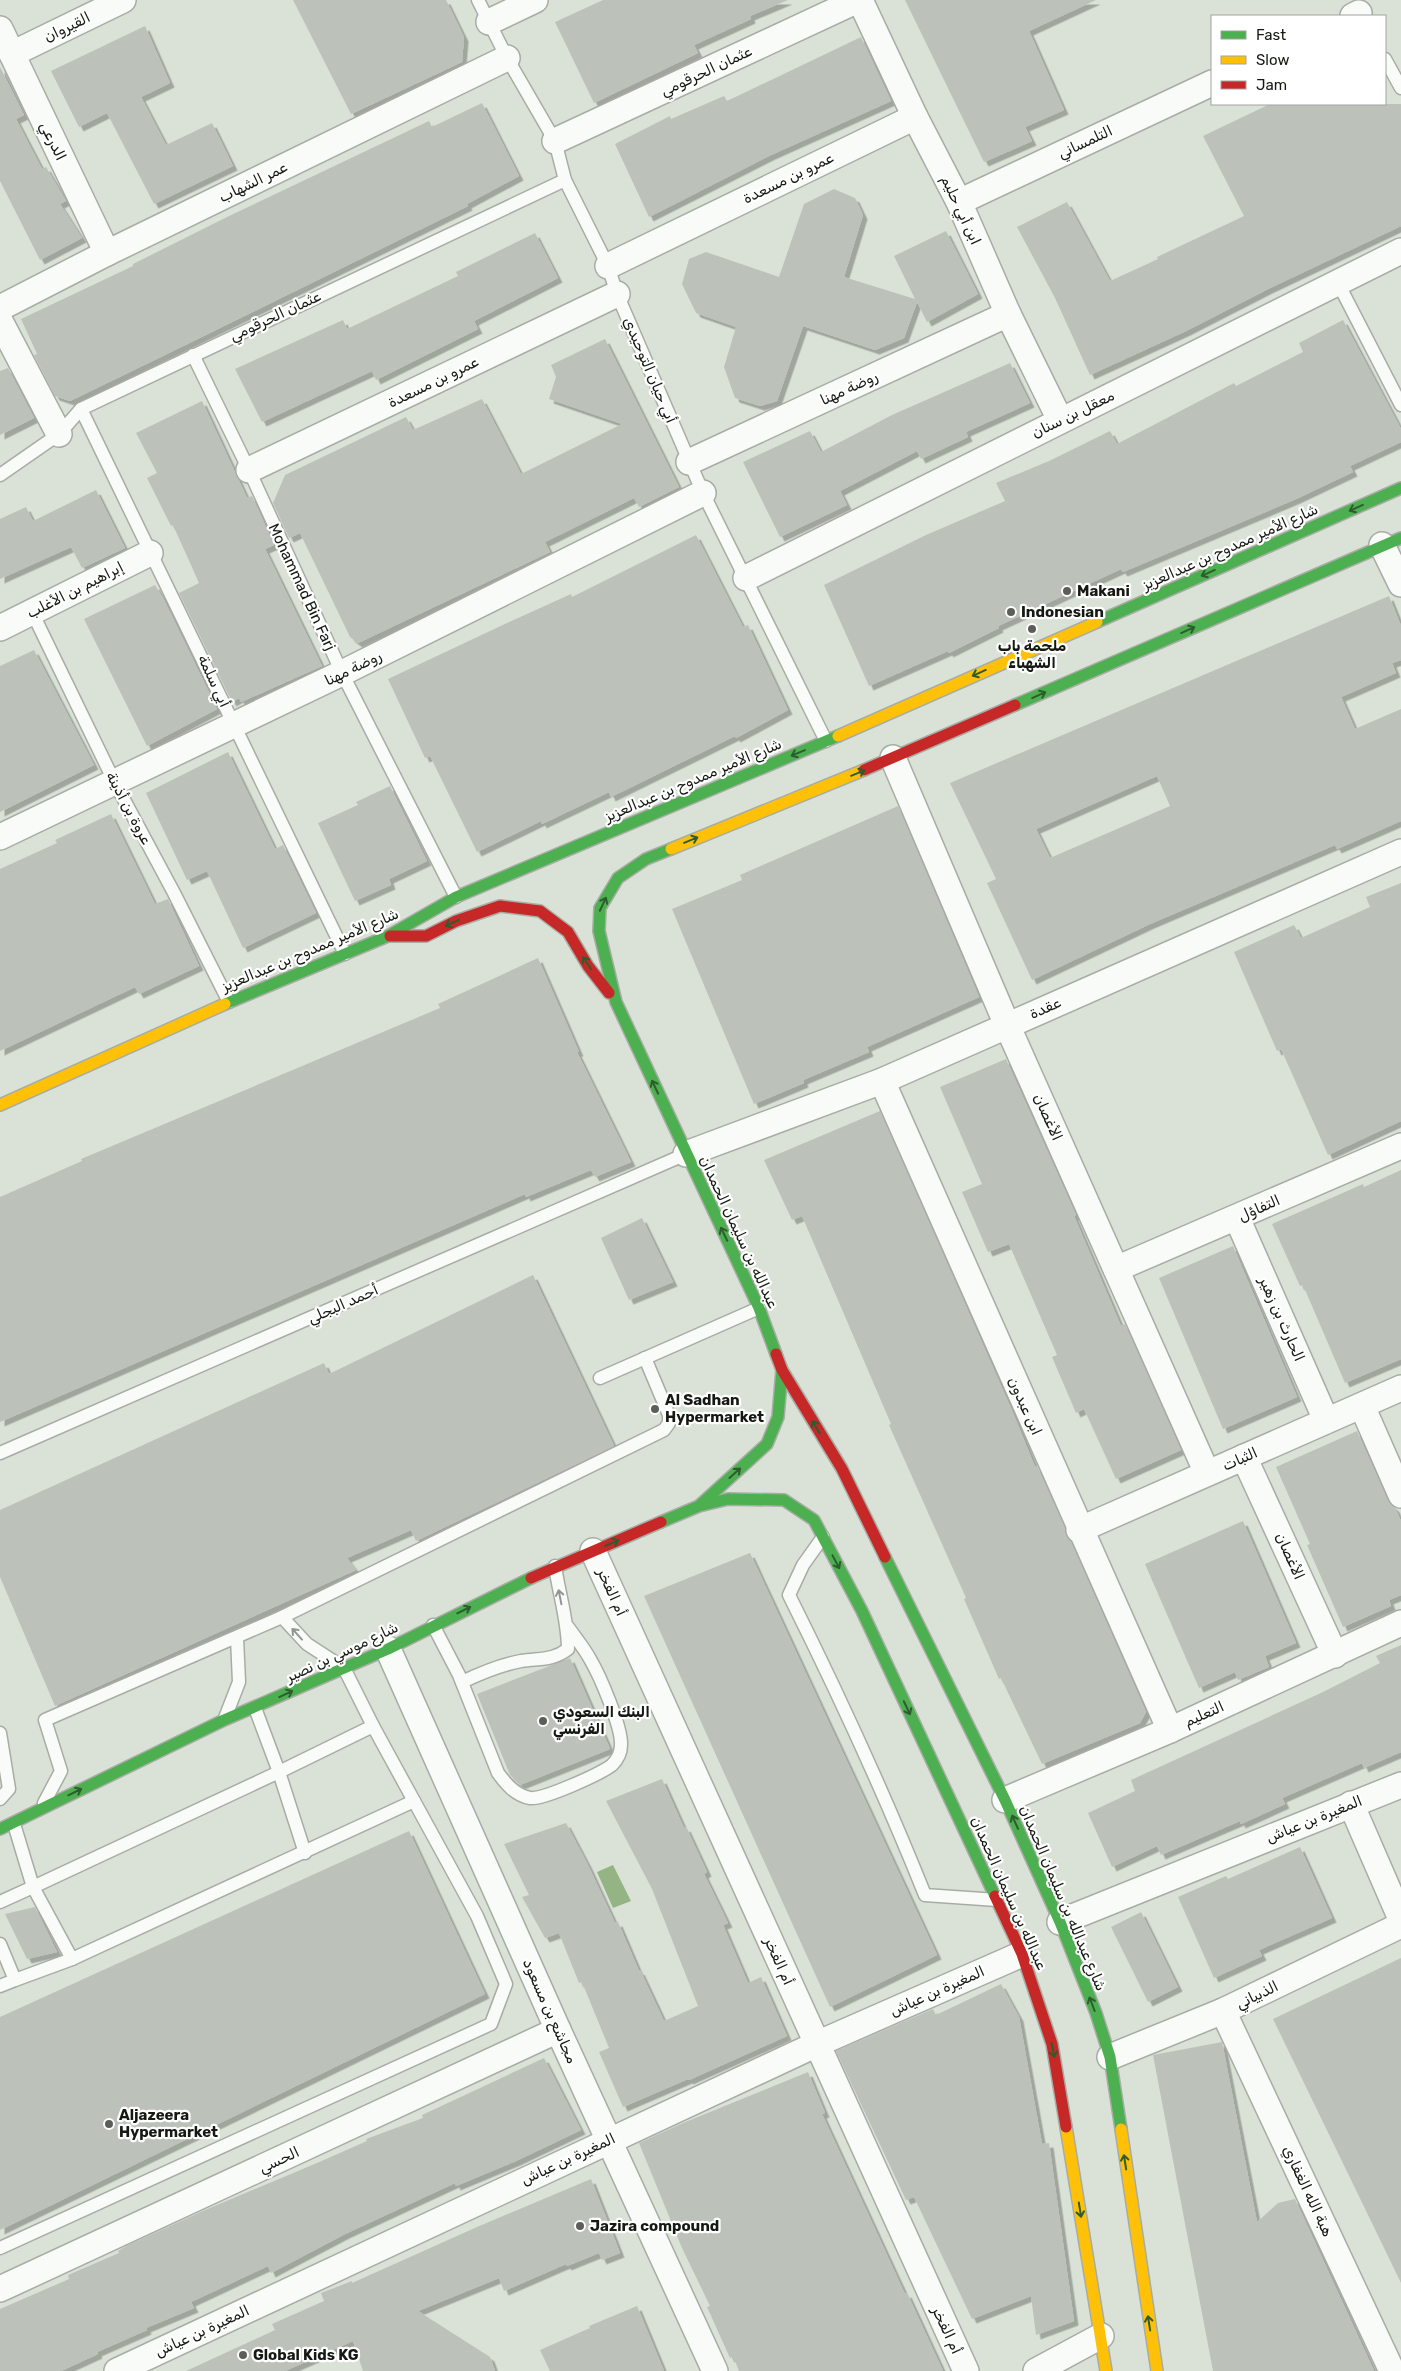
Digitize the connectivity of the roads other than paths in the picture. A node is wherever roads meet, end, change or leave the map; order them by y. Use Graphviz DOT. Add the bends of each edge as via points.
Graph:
graph roads {
  1 [pos="123,0"];
  2 [pos="478,0"];
  3 [pos="535,0"];
  4 [pos="859,0"];
  5 [pos="489,22"];
  6 [pos="0,29"];
  7 [pos="12,54"];
  8 [pos="507,58"];
  9 [pos="1386,61"];
  10 [pos="1211,82"];
  11 [pos="1401,88"];
  12 [pos="915,117"];
  13 [pos="555,141"];
  14 [pos="565,180"];
  15 [pos="958,202"];
  16 [pos="1401,251"];
  17 [pos="107,252"];
  18 [pos="608,266"];
  19 [pos="1338,282"];
  20 [pos="617,294"];
  21 [pos="0,308"];
  22 [pos="1008,314"];
  23 [pos="0,322"];
  24 [pos="193,355"];
  25 [pos="1401,405"];
  26 [pos="81,409"];
  27 [pos="1060,420"];
  28 [pos="59,434"];
  29 [pos="689,462"];
  30 [pos="249,470"];
  31 [pos="0,475"];
  32 [pos="1401,488"];
  33 [pos="703,493"];
  34 [pos="1392,541"];
  35 [pos="150,553"];
  36 [pos="746,578"];
  37 [pos="1401,584"];
  38 [pos="32,612"];
  39 [pos="0,628"];
  40 [pos="342,673"];
  41 [pos="234,724"];
  42 [pos="826,741"];
  43 [pos="893,758"];
  44 [pos="114,781"];
  45 [pos="0,837"];
  46 [pos="1401,852"];
  47 [pos="456,897"];
  48 [pos="388,936"];
  49 [pos="345,954"];
  50 [pos="228,1002"];
  51 [pos="616,1002"];
  52 [pos="1007,1024"];
  53 [pos="882,1080"];
  54 [pos="0,1105"];
  55 [pos="1401,1146"];
  56 [pos="686,1154"];
  57 [pos="1237,1218"];
  58 [pos="1116,1269"];
  59 [pos="759,1308"];
  60 [pos="645,1358"];
  61 [pos="782,1370"];
  62 [pos="600,1378"];
  63 [pos="1401,1388"];
  64 [pos="1362,1406"];
  65 [pos="1326,1420"];
  66 [pos="0,1453"];
  67 [pos="1244,1457"];
  68 [pos="842,1469"];
  69 [pos="1207,1473"];
  70 [pos="1401,1496"];
  71 [pos="699,1506"];
  72 [pos="1079,1530"];
  73 [pos="823,1537"];
  74 [pos="593,1551"];
  75 [pos="555,1566"];
  76 [pos="282,1617"];
  77 [pos="1401,1623"];
  78 [pos="433,1625"];
  79 [pos="568,1627"];
  80 [pos="237,1638"];
  81 [pos="388,1648"];
  82 [pos="1334,1655"];
  83 [pos="344,1668"];
  84 [pos="462,1682"];
  85 [pos="255,1708"];
  86 [pos="224,1720"];
  87 [pos="373,1726"];
  88 [pos="1170,1730"];
  89 [pos="0,1733"];
  90 [pos="279,1772"];
  91 [pos="1401,1785"];
  92 [pos="0,1799"];
  93 [pos="1005,1800"];
  94 [pos="414,1801"];
  95 [pos="1351,1804"];
  96 [pos="41,1808"];
  97 [pos="14,1824"];
  98 [pos="0,1829"];
  99 [pos="305,1852"];
  100 [pos="33,1887"];
  101 [pos="997,1900"];
  102 [pos="0,1902"];
  103 [pos="1401,1919"];
  104 [pos="1060,1922"];
  105 [pos="1401,1925"];
  106 [pos="0,1944"];
  107 [pos="1022,1954"];
  108 [pos="72,1959"];
  109 [pos="15,1980"];
  110 [pos="0,1986"];
  111 [pos="1223,2011"];
  112 [pos="558,2030"];
  113 [pos="817,2044"];
  114 [pos="1110,2057"];
  115 [pos="609,2140"];
  116 [pos="0,2248"];
  117 [pos="0,2289"];
  118 [pos="1101,2336"];
  119 [pos="117,2371"];
  120 [pos="715,2371"];
  121 [pos="966,2371"];
  122 [pos="1036,2371"];
  123 [pos="1106,2371"];
  124 [pos="1156,2371"];
  125 [pos="1392,2371"];
  1 -- 7 [label="street, القيروان"];
  2 -- 5 [label="lane, أبي حيان التوحيدي"];
  3 -- 5 [label="street"];
  4 -- 12 [label="street, ابن أبي حليم"];
  4 -- 13 [label="street, عثمان الحرقومي"];
  5 -- 8 [label="lane, أبي حيان التوحيدي"];
  6 -- 7 [label="street, الدرعي"];
  7 -- 17 [label="street, الدرعي"];
  8 -- 13 [label="lane, أبي حيان التوحيدي"];
  8 -- 17 [label="street, عمر الشهاب"];
  9 -- 11 [label="lane"];
  10 -- 15 [label="street, التلمساني"];
  12 -- 15 [label="street, ابن أبي حليم"];
  12 -- 18 [label="street, عمرو بن مسعدة"];
  13 -- 14 [label="lane, أبي حيان التوحيدي"];
  14 -- 18 [label="lane, أبي حيان التوحيدي"];
  14 -- 24 [label="lane, عثمان الحرقومي"];
  15 -- 22 [label="street, ابن أبي حليم"];
  16 -- 19 [label="street, معقل بن سنان"];
  17 -- 21 [label="street, عمر الشهاب"];
  18 -- 20 [label="lane, أبي حيان التوحيدي"];
  19 -- 25 [label="lane"];
  19 -- 27 [label="street, معقل بن سنان"];
  20 -- 29 [label="lane, أبي حيان التوحيدي"];
  20 -- 30 [label="street, عمرو بن مسعدة"];
  22 -- 27 [label="street, ابن أبي حليم"];
  22 -- 29 [label="street, روضة مهنا"];
  23 -- 28 [label="street"];
  24 -- 26 [label="lane, عثمان الحرقومي"];
  24 -- 30 [label="lane, Mohammad Bin Farj"];
  26 -- 28 [label="lane, عثمان الحرقومي"];
  26 -- 35 [label="lane, أبي سلمة"];
  27 -- 36 [label="street, معقل بن سنان"];
  28 -- 31 [label="lane, عثمان الحرقومي"];
  29 -- 33 [label="lane, أبي حيان التوحيدي"];
  30 -- 40 [label="lane, Mohammad Bin Farj"];
  32 -- 42 [label="street, شارع الأمير ممدوح بن عبدالعزيز, one-way"];
  33 -- 36 [label="lane, أبي حيان التوحيدي"];
  33 -- 40 [label="street, روضة مهنا"];
  34 -- 37 [label="street"];
  43 -- 34 [label="street, one-way"];
  35 -- 38 [label="street, إبراهيم بن الأغلب"];
  35 -- 41 [label="lane, أبي سلمة"];
  36 -- 42 [label="lane, أبي حيان التوحيدي"];
  38 -- 39 [label="street, إبراهيم بن الأغلب"];
  38 -- 44 [label="lane, عروة بن أذينة"];
  40 -- 41 [label="street, روضة مهنا"];
  40 -- 47 [label="lane, Mohammad Bin Farj"];
  41 -- 44 [label="street, روضة مهنا"];
  41 -- 49 [label="lane, أبي سلمة"];
  42 -- 47 [label="street, شارع الأمير ممدوح بن عبدالعزيز, one-way"];
  51 -- 43 [label="street, one-way" via="599,931 600,908 618,878 646,859"];
  43 -- 52 [label="street, الأغصان"];
  44 -- 45 [label="street, روضة مهنا"];
  44 -- 50 [label="lane, عروة بن أذينة"];
  46 -- 52 [label="street, عقدة"];
  47 -- 48 [label="street, شارع الأمير ممدوح بن عبدالعزيز"];
  48 -- 49 [label="street, شارع الأمير ممدوح بن عبدالعزيز"];
  51 -- 48 [label="street, one-way" via="588,966 568,932 540,911 500,906 456,921 426,936"];
  49 -- 50 [label="street, شارع الأمير ممدوح بن عبدالعزيز"];
  50 -- 54 [label="street, شارع الأمير ممدوح بن عبدالعزيز"];
  56 -- 51 [label="street, عبدالله بن سليمان الحمدان, one-way"];
  52 -- 53 [label="street, عقدة"];
  52 -- 58 [label="street, الأغصان"];
  53 -- 56 [label="street, عقدة"];
  53 -- 72 [label="street, ابن عبدون"];
  55 -- 57 [label="street, التفاؤل"];
  59 -- 56 [label="street, عبدالله بن سليمان الحمدان, one-way"];
  56 -- 66 [label="lane, أحمد البجلي"];
  57 -- 58 [label="street, التفاؤل"];
  57 -- 65 [label="street, الحارث بن زهير"];
  58 -- 69 [label="street, الأغصان"];
  59 -- 60 [label="lane"];
  59 -- 61 [label="street, عبدالله بن سليمان الحمدان"];
  60 -- 62 [label="lane"];
  60 -- 76 [label="lane" via="668,1415 664,1430"];
  68 -- 61 [label="street, عبدالله بن سليمان الحمدان, one-way"];
  71 -- 61 [label="street, one-way" via="767,1444 778,1417"];
  63 -- 64 [label="street, الثبات"];
  64 -- 65 [label="street, الثبات"];
  64 -- 70 [label="street"];
  65 -- 67 [label="street, الثبات"];
  67 -- 69 [label="street, الثبات"];
  67 -- 82 [label="street, الأغصان"];
  68 -- 93 [label="street, شارع عبدالله بن سليمان الحمدان"];
  69 -- 72 [label="street, الثبات"];
  71 -- 73 [label="street, عبدالله بن سليمان الحمدان" via="728,1499 784,1500 814,1520"];
  74 -- 71 [label="street, شارع موسي بن نصير, one-way"];
  72 -- 88 [label="street, ابن عبدون"];
  73 -- 101 [label="street, عبدالله بن سليمان الحمدان, one-way" via="862,1611"];
  73 -- 101 [label="lane" via="789,1595 896,1822 925,1895"];
  74 -- 75 [label="street, شارع موسي بن نصير"];
  74 -- 113 [label="street, أم الفخر"];
  78 -- 75 [label="street, شارع موسي بن نصير, one-way"];
  79 -- 75 [label="lane, one-way"];
  76 -- 80 [label="lane"];
  83 -- 76 [label="lane, one-way" via="312,1648"];
  77 -- 82 [label="street, التعليم"];
  78 -- 81 [label="street, شارع موسي بن نصير"];
  78 -- 84 [label="lane"];
  79 -- 84 [label="lane" via="568,1648 557,1657 490,1669"];
  79 -- 84 [label="lane" via="590,1658 621,1739 619,1755 612,1765 589,1778 533,1799 517,1793 498,1773"];
  80 -- 86 [label="lane" via="239,1682"];
  80 -- 96 [label="lane" via="46,1720 61,1771"];
  81 -- 83 [label="street, شارع موسي بن نصير"];
  81 -- 112 [label="street, مجاشع بن مسعود"];
  82 -- 88 [label="street, التعليم"];
  85 -- 83 [label="street, شارع موسي بن نصير, one-way"];
  83 -- 87 [label="lane"];
  85 -- 86 [label="street, شارع موسي بن نصير"];
  85 -- 90 [label="lane"];
  96 -- 86 [label="street, شارع موسي بن نصير, one-way"];
  87 -- 90 [label="lane"];
  87 -- 94 [label="lane"];
  88 -- 93 [label="street, التعليم"];
  89 -- 92 [label="lane" via="8,1789"];
  90 -- 99 [label="lane"];
  90 -- 100 [label="lane"];
  91 -- 95 [label="street, المغيرة بن عياش"];
  104 -- 93 [label="street, شارع عبدالله بن سليمان الحمدان, one-way"];
  94 -- 99 [label="lane"];
  94 -- 116 [label="lane" via="477,1916 506,1984 491,2024"];
  95 -- 103 [label="street"];
  95 -- 104 [label="street, المغيرة بن عياش"];
  96 -- 97 [label="street, شارع موسي بن نصير"];
  97 -- 98 [label="street, شارع موسي بن نصير"];
  97 -- 100 [label="lane"];
  99 -- 108 [label="lane"];
  100 -- 102 [label="lane"];
  100 -- 108 [label="lane"];
  101 -- 107 [label="street, عبدالله بن سليمان الحمدان"];
  114 -- 104 [label="street, شارع عبدالله بن سليمان الحمدان, one-way"];
  105 -- 111 [label="street, الذبياني"];
  106 -- 109 [label="lane"];
  107 -- 113 [label="street, المغيرة بن عياش"];
  107 -- 118 [label="street, عبدالله بن سليمان الحمدان, one-way" via="1052,2044"];
  108 -- 109 [label="lane"];
  109 -- 110 [label="lane"];
  111 -- 114 [label="street, الذبياني"];
  111 -- 125 [label="street, هبة الله الغفاري"];
  112 -- 115 [label="street, مجاشع بن مسعود"];
  112 -- 117 [label="street, الحسي"];
  113 -- 115 [label="street, المغيرة بن عياش"];
  113 -- 121 [label="street, أم الفخر"];
  124 -- 114 [label="street, شارع عبدالله بن سليمان الحمدان, one-way"];
  115 -- 119 [label="street, المغيرة بن عياش"];
  115 -- 120 [label="street, مجاشع بن مسعود"];
  118 -- 122 [label="street"];
  118 -- 123 [label="street, عبدالله بن سليمان الحمدان"];
}
